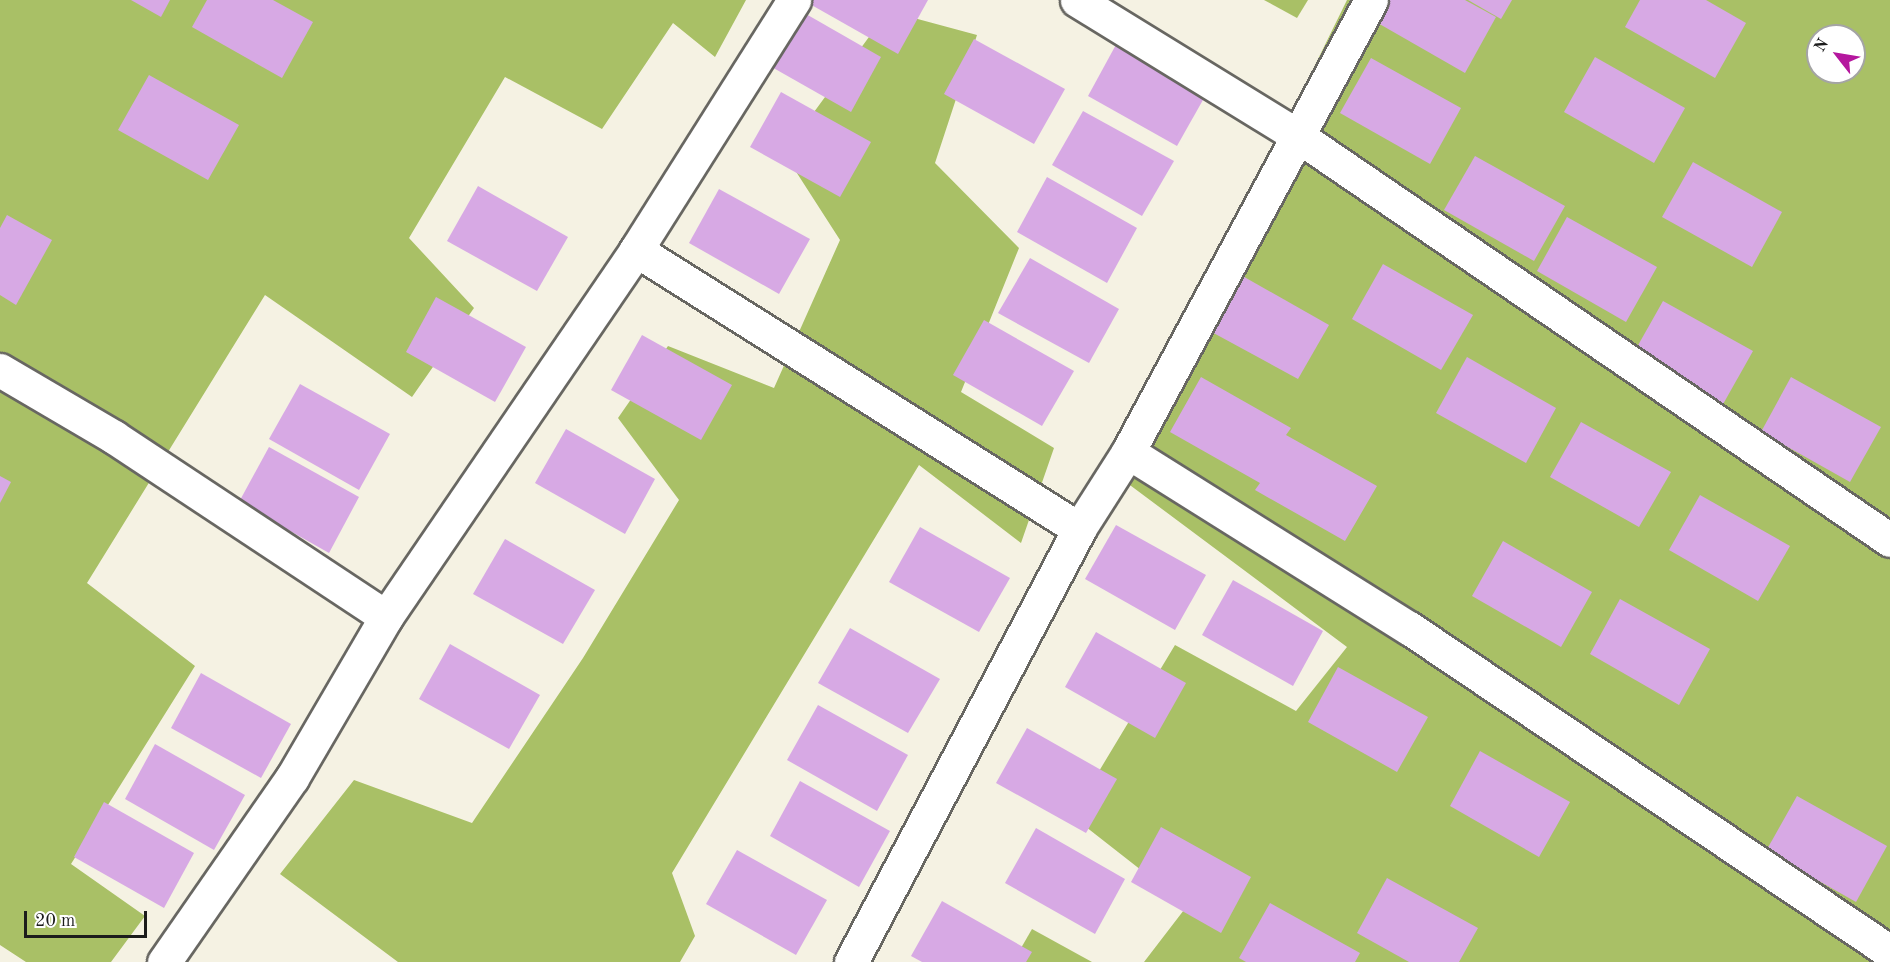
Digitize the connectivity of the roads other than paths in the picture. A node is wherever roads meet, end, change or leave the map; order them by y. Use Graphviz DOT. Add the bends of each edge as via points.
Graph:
graph roads {
  1 [pos="794,0"];
  2 [pos="1077,0"];
  3 [pos="1371,0"];
  4 [pos="1295,134"];
  5 [pos="636,250"];
  6 [pos="0,370"];
  7 [pos="1128,452"];
  8 [pos="1079,529"];
  9 [pos="1890,540"];
  10 [pos="386,616"];
  11 [pos="1890,952"];
  12 [pos="164,962"];
  13 [pos="851,962"];
  1 -- 5 [label="street"];
  2 -- 4 [label="street"];
  3 -- 4 [label="street"];
  4 -- 7 [label="street"];
  4 -- 9 [label="street"];
  5 -- 8 [label="street"];
  5 -- 10 [label="street"];
  6 -- 10 [label="street" via="114,437"];
  7 -- 8 [label="street"];
  7 -- 11 [label="street" via="1409,628"];
  8 -- 13 [label="street"];
  10 -- 12 [label="street" via="292,778"];
}
